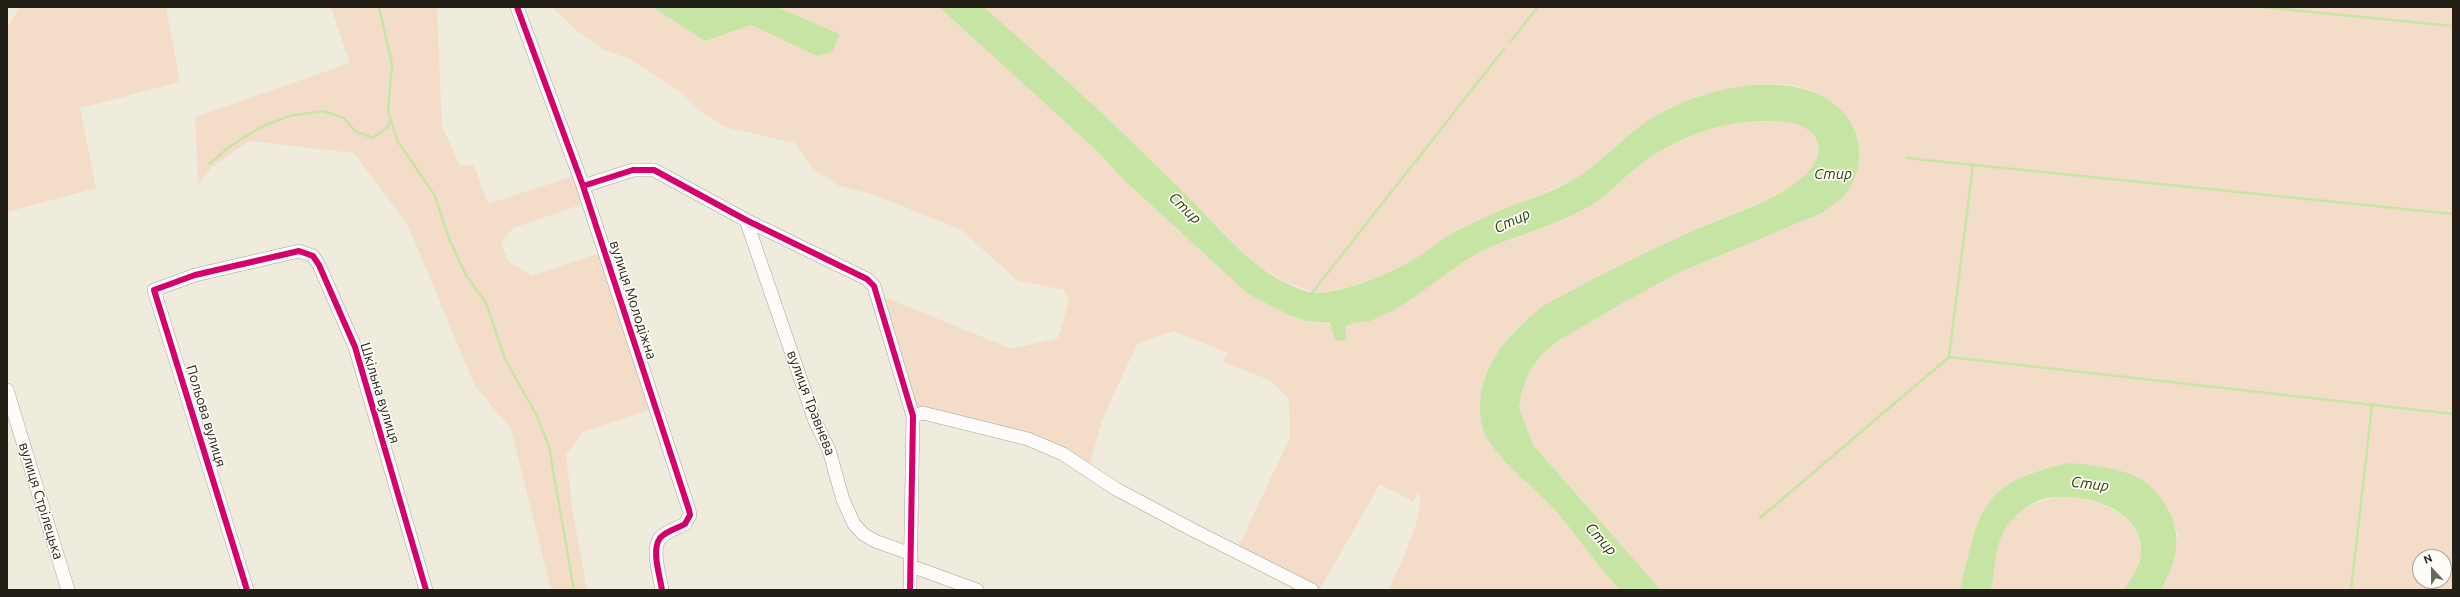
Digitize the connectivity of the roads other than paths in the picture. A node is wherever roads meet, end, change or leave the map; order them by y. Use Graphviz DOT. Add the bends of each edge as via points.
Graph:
graph roads {
  1 [pos="517,7"];
  2 [pos="583,186"];
  3 [pos="746,220"];
  4 [pos="195,275"];
  5 [pos="7,390"];
  6 [pos="913,416"];
  7 [pos="911,560"];
  8 [pos="68,590"];
  9 [pos="247,590"];
  10 [pos="426,590"];
  11 [pos="662,590"];
  12 [pos="910,590"];
  13 [pos="977,590"];
  14 [pos="1312,590"];
  1 -- 2 [label="street, вулиця Молодіжна"];
  2 -- 3 [label="street" via="633,170 654,170"];
  2 -- 11 [label="street, вулиця Молодіжна" via="690,515 685,524 660,537 656,547"];
  3 -- 6 [label="street" via="867,279 874,286"];
  3 -- 7 [label="street, вулиця Травнева" via="815,420 829,450 849,514 854,524 869,538"];
  4 -- 9 [label="street, Польова вулиця" via="154,290"];
  4 -- 10 [label="street, Шкільна вулиця" via="288,252 299,251 313,256 355,347"];
  5 -- 8 [label="street, вулиця Стрілецька"];
  6 -- 7 [label="street"];
  6 -- 14 [label="street" via="923,413 1028,439 1063,454 1116,488"];
  7 -- 12 [label="street"];
  7 -- 13 [label="street, вулиця Травнева"];
}
